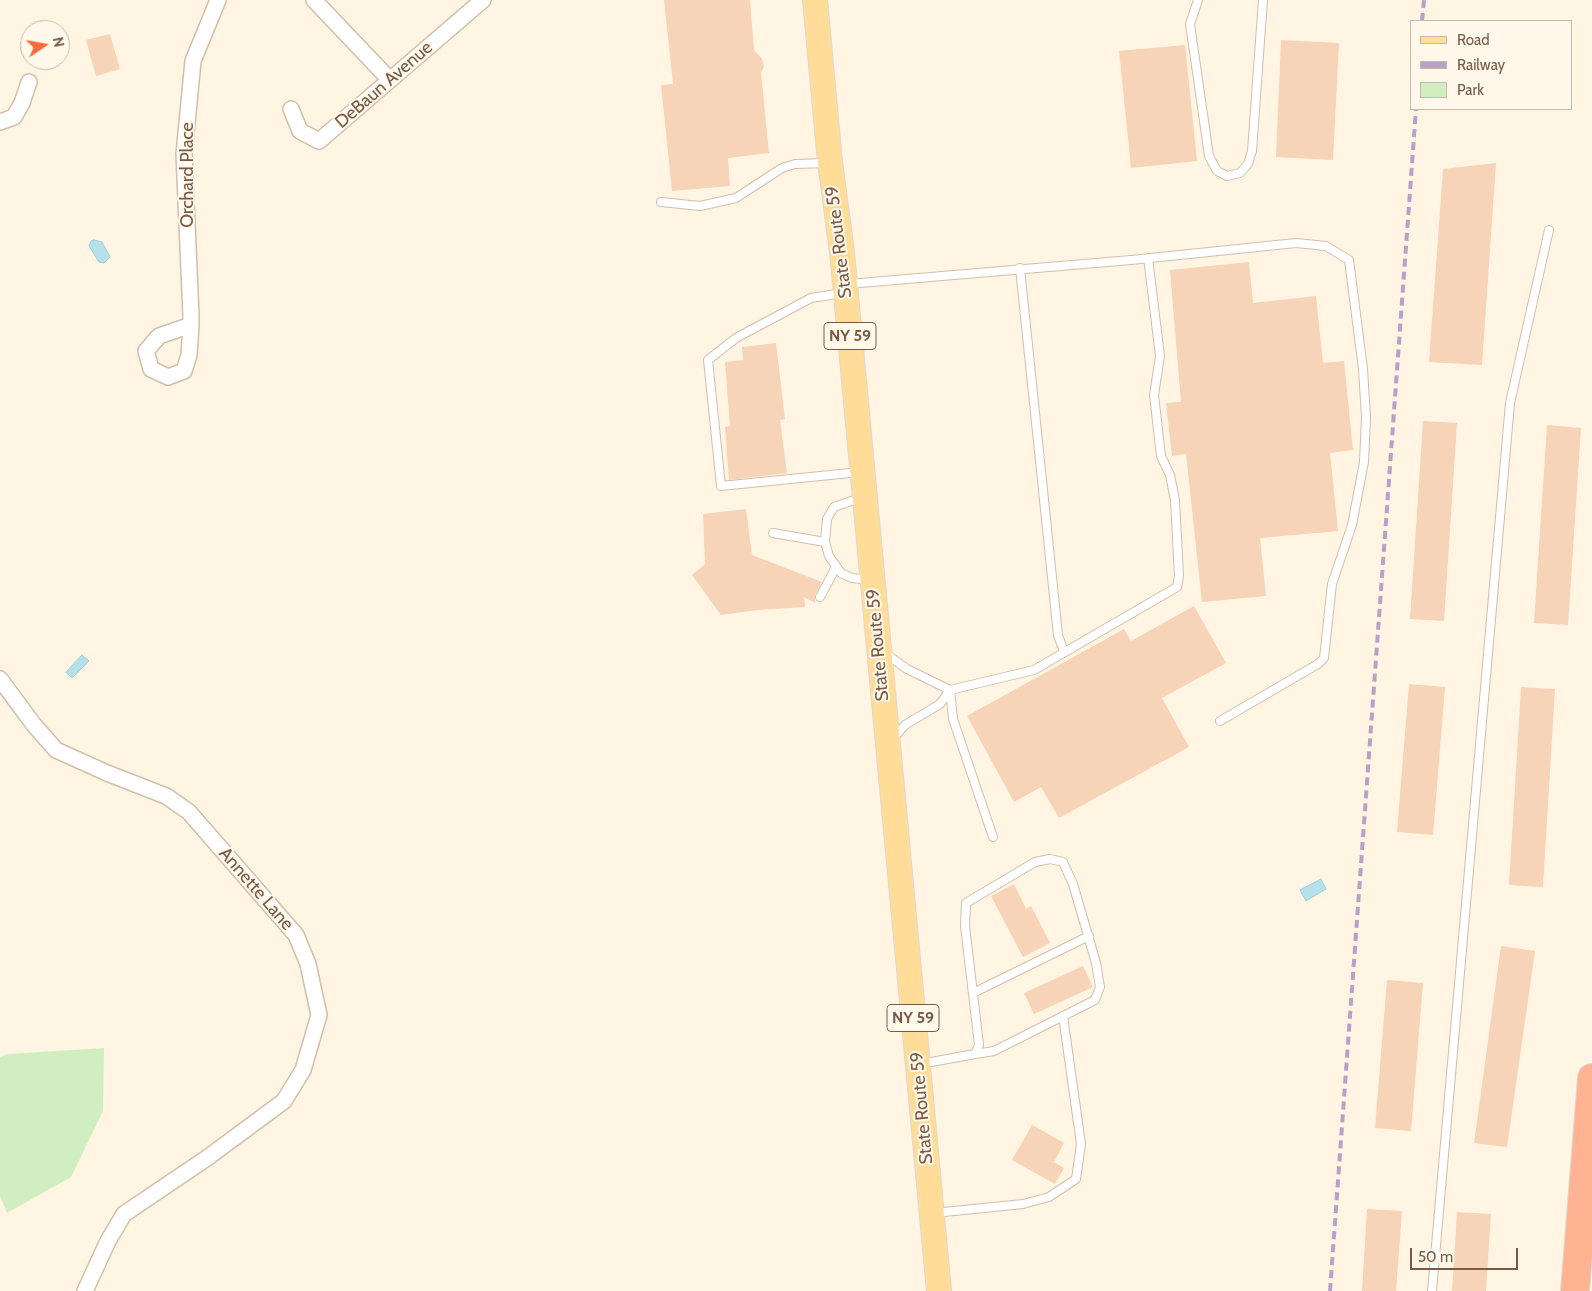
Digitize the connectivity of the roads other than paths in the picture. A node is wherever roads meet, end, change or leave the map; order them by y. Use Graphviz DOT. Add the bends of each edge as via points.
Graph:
graph roads {
  1 [pos="218,0"];
  2 [pos="314,0"];
  3 [pos="483,0"];
  4 [pos="815,0"];
  5 [pos="1198,0"];
  6 [pos="1262,0"];
  7 [pos="390,80"];
  8 [pos="29,82"];
  9 [pos="291,109"];
  10 [pos="0,122"];
  11 [pos="830,162"];
  12 [pos="661,202"];
  13 [pos="1549,230"];
  14 [pos="1148,258"];
  15 [pos="1020,268"];
  16 [pos="845,289"];
  17 [pos="191,325"];
  18 [pos="862,472"];
  19 [pos="864,496"];
  20 [pos="773,533"];
  21 [pos="826,542"];
  22 [pos="836,567"];
  23 [pos="872,580"];
  24 [pos="820,598"];
  25 [pos="879,649"];
  26 [pos="1064,652"];
  27 [pos="0,679"];
  28 [pos="950,690"];
  29 [pos="1220,721"];
  30 [pos="888,745"];
  31 [pos="993,838"];
  32 [pos="1089,936"];
  33 [pos="973,993"];
  34 [pos="1063,1016"];
  35 [pos="975,1054"];
  36 [pos="918,1064"];
  37 [pos="1592,1078"];
  38 [pos="932,1213"];
  39 [pos="85,1291"];
  40 [pos="939,1291"];
  41 [pos="1432,1291"];
  42 [pos="1575,1291"];
  1 -- 17 [label="street, Orchard Place" via="193,61 184,154"];
  2 -- 7 [label="street"];
  3 -- 7 [label="street, DeBaun Avenue"];
  4 -- 11 [label="main road, State Route 59 / NY 59"];
  5 -- 6 [label="lane" via="1190,24 1209,156 1217,170 1226,176 1240,173 1248,164 1252,151"];
  7 -- 9 [label="street, DeBaun Avenue" via="320,140 300,131"];
  8 -- 10 [label="street" via="14,117"];
  11 -- 12 [label="lane" via="782,168 736,198 700,206"];
  11 -- 16 [label="main road, State Route 59 / NY 59"];
  13 -- 41 [label="lane" via="1510,402"];
  14 -- 15 [label="lane"];
  14 -- 26 [label="lane" via="1160,356 1154,395 1161,456 1170,475 1175,500 1179,576 1176,587"];
  14 -- 29 [label="lane" via="1296,243 1326,246 1349,260 1363,369 1364,462 1352,526 1332,584 1324,658"];
  15 -- 16 [label="lane"];
  15 -- 26 [label="lane" via="1058,635"];
  16 -- 18 [label="main road, State Route 59 / NY 59"];
  16 -- 18 [label="lane" via="811,298 736,338 708,360 721,486"];
  18 -- 19 [label="main road, State Route 59 / NY 59"];
  19 -- 21 [label="lane" via="834,507 827,519"];
  19 -- 23 [label="main road, State Route 59 / NY 59"];
  20 -- 21 [label="lane"];
  21 -- 22 [label="lane"];
  22 -- 23 [label="lane" via="852,578"];
  22 -- 24 [label="lane"];
  23 -- 25 [label="main road, State Route 59 / NY 59"];
  25 -- 28 [label="lane" via="908,669"];
  25 -- 30 [label="main road, State Route 59 / NY 59"];
  26 -- 28 [label="lane" via="1034,670"];
  27 -- 39 [label="street, Annette Lane" via="56,750 166,796 189,812 296,936 308,964 319,1015 303,1070 284,1101 124,1214"];
  28 -- 30 [label="lane" via="940,704 905,725"];
  28 -- 31 [label="lane" via="953,719"];
  30 -- 36 [label="main road, State Route 59 / NY 59"];
  32 -- 33 [label="lane"];
  32 -- 33 [label="lane" via="1063,862 1050,859 1035,862 966,902 965,926"];
  32 -- 34 [label="lane" via="1100,987 1095,1000"];
  33 -- 35 [label="lane" via="979,1045"];
  34 -- 35 [label="lane" via="994,1051"];
  34 -- 38 [label="lane" via="1081,1144 1076,1179 1049,1197 1023,1204"];
  35 -- 36 [label="lane"];
  36 -- 38 [label="main road, State Route 59 / NY 59"];
  37 -- 42 [label="highway"];
  38 -- 40 [label="main road, State Route 59 / NY 59"];
}
